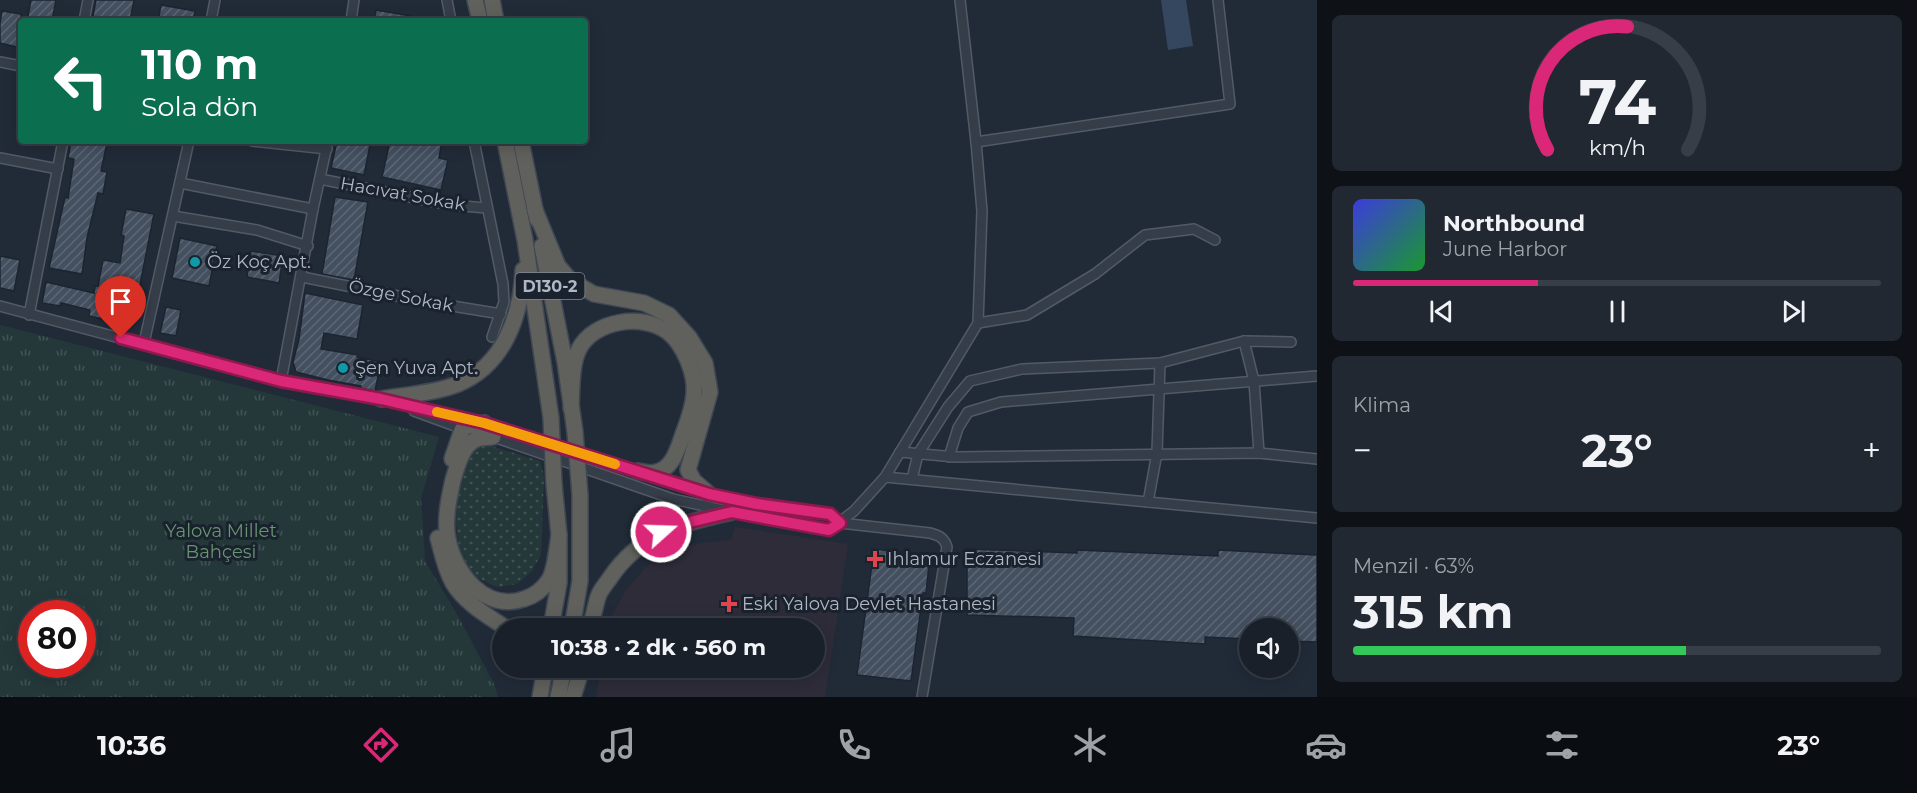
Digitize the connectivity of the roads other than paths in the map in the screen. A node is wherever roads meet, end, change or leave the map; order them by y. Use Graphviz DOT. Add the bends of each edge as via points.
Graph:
graph roads {
  1 [pos="88,0"];
  2 [pos="215,0"];
  3 [pos="354,0"];
  4 [pos="447,0"];
  5 [pos="475,0"];
  6 [pos="492,0"];
  7 [pos="960,0"];
  8 [pos="1218,0"];
  9 [pos="85,18"];
  10 [pos="212,18"];
  11 [pos="351,18"];
  12 [pos="450,18"];
  13 [pos="479,18"];
  14 [pos="495,18"];
  15 [pos="0,62"];
  16 [pos="18,65"];
  17 [pos="976,142"];
  18 [pos="62,144"];
  19 [pos="188,144"];
  20 [pos="308,144"];
  21 [pos="475,144"];
  22 [pos="506,144"];
  23 [pos="522,144"];
  24 [pos="327,145"];
  25 [pos="0,158"];
  26 [pos="58,169"];
  27 [pos="320,178"];
  28 [pos="180,183"];
  29 [pos="487,208"];
  30 [pos="313,209"];
  31 [pos="535,210"];
  32 [pos="172,216"];
  33 [pos="525,240"];
  34 [pos="1215,240"];
  35 [pos="308,246"];
  36 [pos="302,277"];
  37 [pos="0,306"];
  38 [pos="501,314"];
  39 [pos="29,315"];
  40 [pos="978,323"];
  41 [pos="492,337"];
  42 [pos="1244,341"];
  43 [pos="1291,342"];
  44 [pos="144,343"];
  45 [pos="1160,363"];
  46 [pos="1317,376"];
  47 [pos="281,381"];
  48 [pos="1254,381"];
  49 [pos="1161,389"];
  50 [pos="381,399"];
  51 [pos="571,408"];
  52 [pos="484,423"];
  53 [pos="462,430"];
  54 [pos="493,437"];
  55 [pos="900,452"];
  56 [pos="1157,453"];
  57 [pos="1259,453"];
  58 [pos="918,454"];
  59 [pos="949,457"];
  60 [pos="1317,459"];
  61 [pos="638,471"];
  62 [pos="885,477"];
  63 [pos="912,479"];
  64 [pos="709,494"];
  65 [pos="1148,502"];
  66 [pos="732,512"];
  67 [pos="1317,518"];
  68 [pos="840,523"];
  69 [pos="559,535"];
  70 [pos="492,618"];
  71 [pos="553,618"];
  72 [pos="574,618"];
  73 [pos="592,618"];
  74 [pos="542,678"];
  75 [pos="562,678"];
  76 [pos="579,678"];
  77 [pos="541,693"];
  78 [pos="558,697"];
  79 [pos="573,697"];
  80 [pos="922,697"];
  1 -- 9 [label="street"];
  2 -- 10 [label="street"];
  3 -- 11 [label="street"];
  4 -- 12 [label="street"];
  5 -- 13 [label="highway"];
  6 -- 14 [label="highway"];
  7 -- 17 [label="street"];
  8 -- 17 [label="street" via="1230,104"];
  15 -- 16 [label="street"];
  17 -- 40 [label="street" via="982,211"];
  18 -- 26 [label="street"];
  19 -- 28 [label="street"];
  20 -- 24 [label="street"];
  21 -- 29 [label="street"];
  22 -- 33 [label="highway, D130-2"];
  23 -- 31 [label="highway, D130-2"];
  24 -- 27 [label="street"];
  25 -- 26 [label="street"];
  26 -- 39 [label="street"];
  27 -- 29 [label="street, Hacıvat Sokak" via="450,205"];
  27 -- 30 [label="street"];
  28 -- 30 [label="street"];
  28 -- 32 [label="street"];
  29 -- 38 [label="street" via="503,284"];
  30 -- 35 [label="street"];
  31 -- 51 [label="highway, D130-2"];
  31 -- 64 [label="highway" via="558,266 571,281 594,294 644,303 669,315 705,363 710,392 688,470"];
  32 -- 35 [label="street" via="257,230"];
  32 -- 44 [label="street"];
  33 -- 50 [label="highway" via="523,279 515,316 508,338 495,356 458,384"];
  33 -- 69 [label="highway, D130-2, bridge" via="551,418"];
  34 -- 40 [label="street" via="1194,229 1145,234 1095,274 1027,315"];
  35 -- 36 [label="street"];
  36 -- 38 [label="street, Özge Sokak"];
  36 -- 47 [label="street"];
  37 -- 39 [label="street"];
  38 -- 41 [label="street"];
  39 -- 44 [label="street"];
  40 -- 55 [label="street"];
  42 -- 43 [label="street"];
  42 -- 45 [label="street"];
  42 -- 48 [label="street"];
  44 -- 47 [label="street"];
  45 -- 49 [label="street"];
  45 -- 58 [label="street" via="1022,369 970,381"];
  46 -- 48 [label="street"];
  47 -- 50 [label="street"];
  48 -- 49 [label="street"];
  48 -- 57 [label="street"];
  49 -- 56 [label="street"];
  49 -- 59 [label="street" via="1000,402 968,412"];
  50 -- 52 [label="street"];
  50 -- 53 [label="street"];
  51 -- 61 [label="highway" via="579,350 592,335 609,325 629,322 653,324 669,333 691,372 694,392 689,417 670,465 656,472"];
  51 -- 72 [label="highway, D130-2, bridge" via="580,495 580,581"];
  52 -- 53 [label="highway"];
  52 -- 61 [label="street"];
  53 -- 54 [label="street"];
  53 -- 70 [label="highway" via="446,476 438,538 453,583 468,601"];
  54 -- 66 [label="street" via="673,499"];
  54 -- 69 [label="highway" via="475,440 464,449 449,497 448,538 463,577 486,598 501,602 534,596 550,579"];
  55 -- 58 [label="street"];
  55 -- 62 [label="street"];
  56 -- 57 [label="street"];
  56 -- 59 [label="street"];
  56 -- 65 [label="street"];
  57 -- 60 [label="street"];
  58 -- 59 [label="street"];
  58 -- 63 [label="street"];
  61 -- 64 [label="street"];
  62 -- 63 [label="street"];
  62 -- 68 [label="street"];
  63 -- 65 [label="street"];
  64 -- 68 [label="street" via="830,514"];
  65 -- 67 [label="street"];
  66 -- 68 [label="street" via="829,530"];
  66 -- 73 [label="highway" via="661,532 634,551 598,595"];
  68 -- 80 [label="street" via="930,533 945,540"];
  69 -- 71 [label="highway, D130-2" via="559,583"];
  74 -- 77 [label="highway"];
  75 -- 78 [label="highway"];
  76 -- 79 [label="highway"];
}
